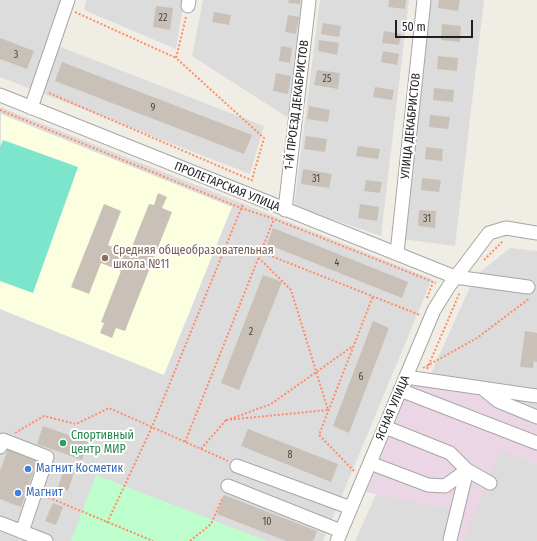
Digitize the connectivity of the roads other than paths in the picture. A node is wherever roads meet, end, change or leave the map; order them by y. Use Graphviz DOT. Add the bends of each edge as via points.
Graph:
graph roads {
  1 [pos="310,0"];
  2 [pos="424,0"];
  3 [pos="67,4"];
  4 [pos="0,95"];
  5 [pos="31,108"];
  6 [pos="279,212"];
  7 [pos="537,233"];
  8 [pos="397,253"];
  9 [pos="452,282"];
  10 [pos="531,291"];
  11 [pos="406,377"];
  12 [pos="482,388"];
  13 [pos="400,390"];
  14 [pos="537,396"];
  15 [pos="537,417"];
  16 [pos="385,427"];
  17 [pos="537,443"];
  18 [pos="1,444"];
  19 [pos="370,463"];
  20 [pos="237,466"];
  21 [pos="467,470"];
  22 [pos="490,483"];
  23 [pos="228,486"];
  24 [pos="351,508"];
  25 [pos="0,523"];
  26 [pos="22,532"];
  27 [pos="339,536"];
  28 [pos="450,540"];
  29 [pos="46,541"];
  1 -- 6 [label="street, 1-Й ПРОЕЗД ДЕКАБРИСТОВ"];
  2 -- 8 [label="street, УЛИЦА ДЕКАБРИСТОВ"];
  3 -- 5 [label="street"];
  4 -- 5 [label="street, ПРОЛЕТАРСКАЯ УЛИЦА"];
  5 -- 6 [label="street, ПРОЛЕТАРСКАЯ УЛИЦА" via="247,195"];
  6 -- 8 [label="street, ПРОЛЕТАРСКАЯ УЛИЦА"];
  7 -- 9 [label="street, ЯСНАЯ УЛИЦА" via="506,228 489,233"];
  8 -- 9 [label="street, ПРОЛЕТАРСКАЯ УЛИЦА"];
  9 -- 10 [label="street, ПРОЛЕТАРСКАЯ УЛИЦА"];
  9 -- 11 [label="street, ЯСНАЯ УЛИЦА" via="434,310"];
  11 -- 12 [label="street"];
  11 -- 13 [label="street, ЯСНАЯ УЛИЦА"];
  12 -- 14 [label="street"];
  12 -- 15 [label="street" via="498,401"];
  13 -- 16 [label="street, ЯСНАЯ УЛИЦА"];
  13 -- 17 [label="street"];
  16 -- 19 [label="street, ЯСНАЯ УЛИЦА"];
  16 -- 21 [label="street" via="450,453"];
  18 -- 26 [label="street" via="47,457"];
  19 -- 21 [label="street" via="428,485 446,486"];
  19 -- 24 [label="street, ЯСНАЯ УЛИЦА"];
  20 -- 24 [label="street"];
  21 -- 22 [label="street"];
  21 -- 28 [label="street"];
  23 -- 27 [label="street"];
  24 -- 27 [label="street, ЯСНАЯ УЛИЦА"];
  25 -- 26 [label="street"];
  26 -- 29 [label="street"];
}
